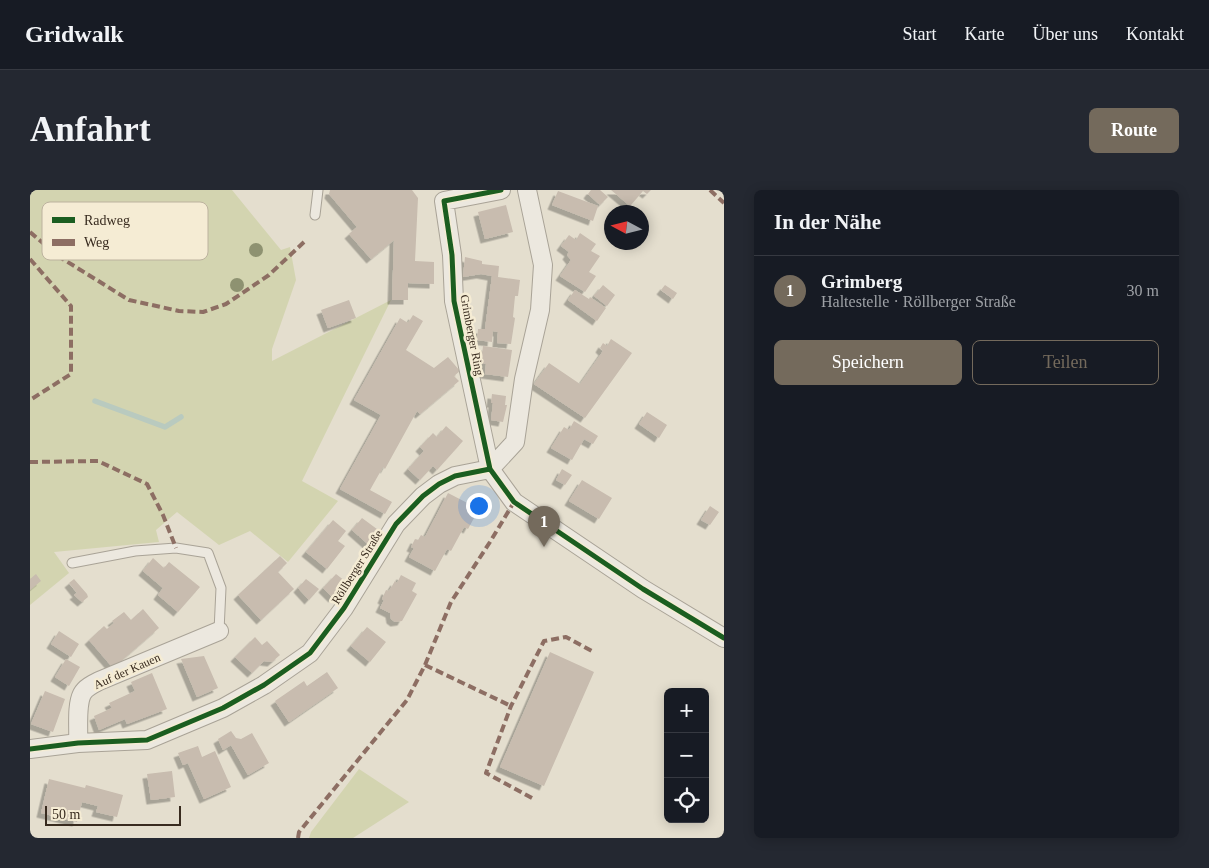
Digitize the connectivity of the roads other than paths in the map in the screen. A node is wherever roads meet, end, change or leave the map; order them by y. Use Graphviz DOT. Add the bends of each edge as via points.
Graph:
graph roads {
  1 [pos="318,190"];
  2 [pos="501,190"];
  3 [pos="527,190"];
  4 [pos="316,215"];
  5 [pos="490,469"];
  6 [pos="72,563"];
  7 [pos="219,631"];
  8 [pos="724,638"];
  9 [pos="78,743"];
  10 [pos="30,749"];
  1 -- 4 [label="lane"];
  2 -- 5 [label="street, Grimberger Ring" via="444,201 452,255 454,300"];
  3 -- 5 [label="street" via="543,264 540,310 524,379 515,442"];
  5 -- 8 [label="street" via="514,502 643,589"];
  5 -- 9 [label="street, Röllberger Straße" via="455,476 423,496 396,524 344,608 310,653 264,685 223,708 147,740"];
  6 -- 7 [label="lane" via="135,551 176,548 208,553 220,588"];
  7 -- 9 [label="street, Auf der Kauen" via="86,689 78,706"];
  9 -- 10 [label="street, Röllberger Straße"];
}
